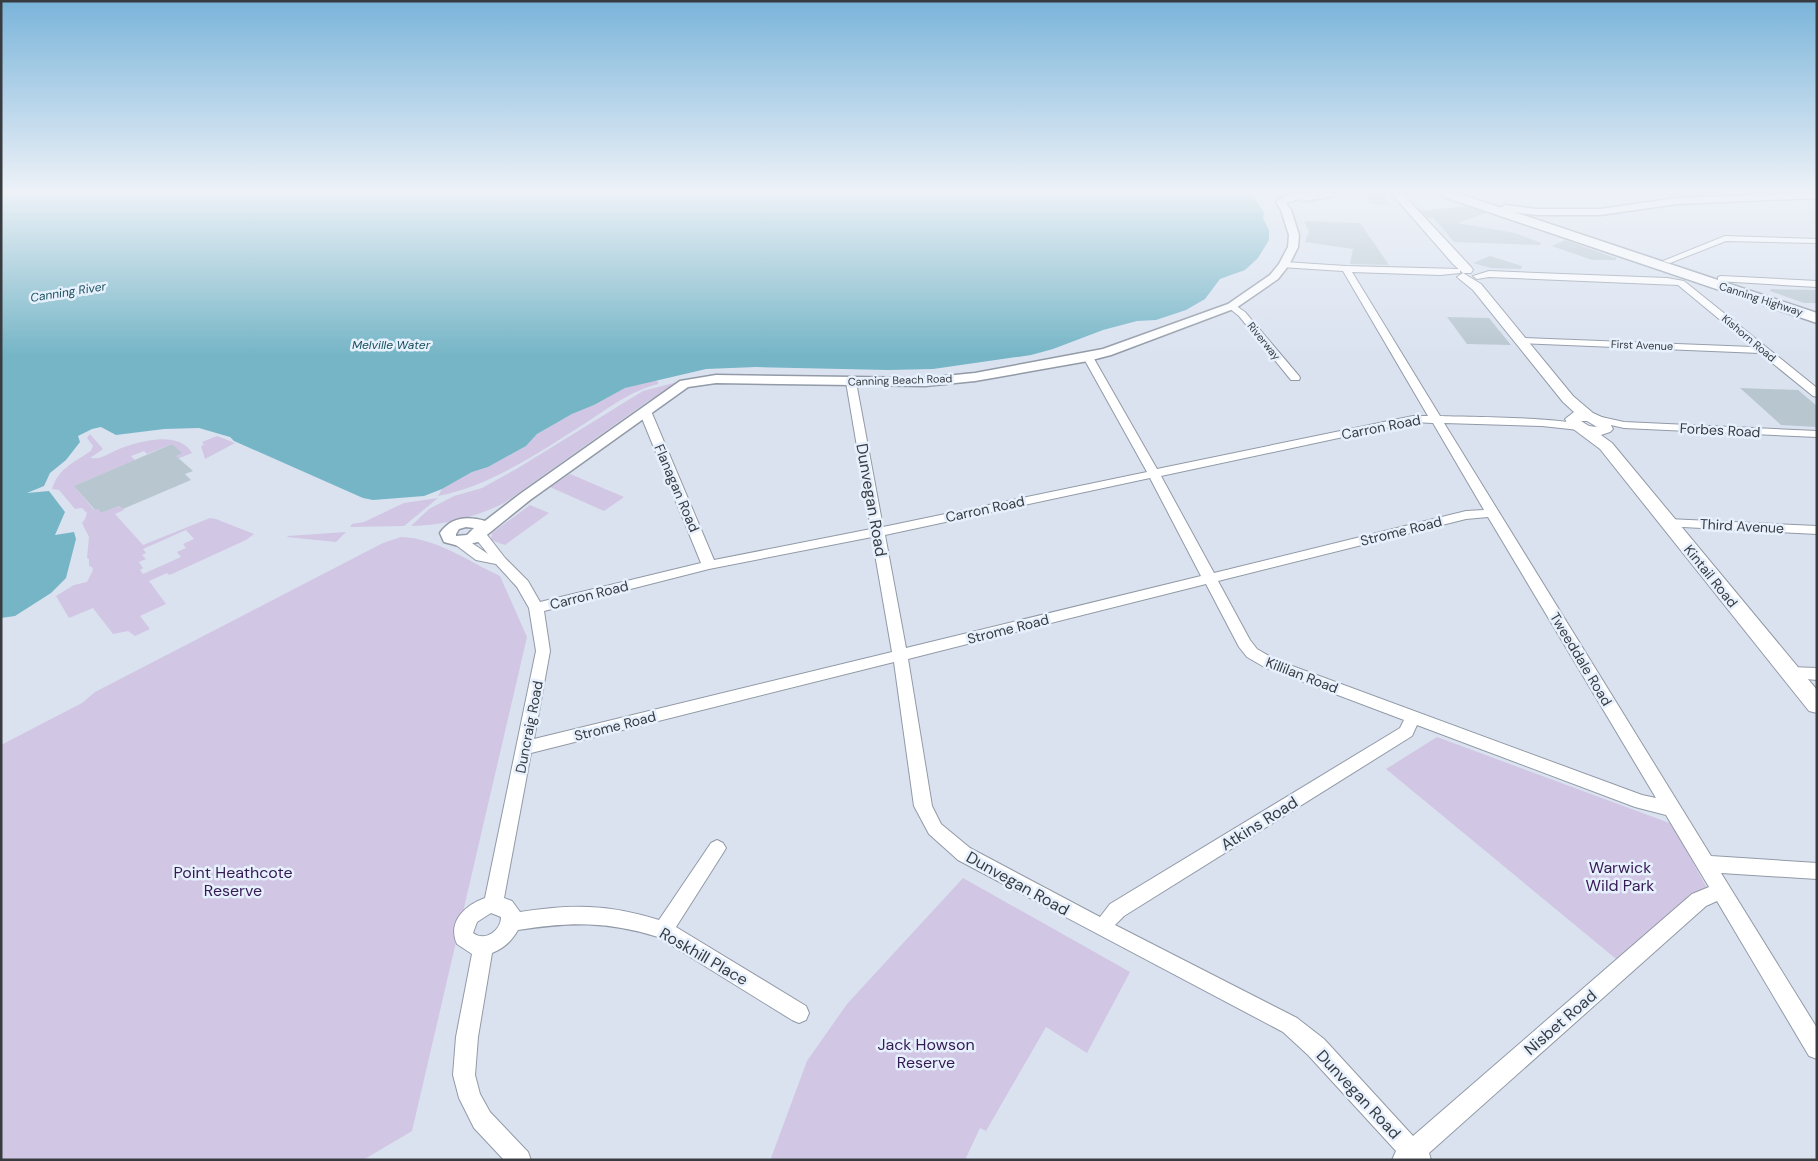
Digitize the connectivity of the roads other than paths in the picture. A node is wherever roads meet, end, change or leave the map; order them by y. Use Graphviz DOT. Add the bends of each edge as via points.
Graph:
graph roads {
  1 [pos="1292,248"];
  2 [pos="1446,248"];
  3 [pos="1609,248"];
  4 [pos="1628,248"];
  5 [pos="1699,248"];
  6 [pos="1667,261"];
  7 [pos="1284,265"];
  8 [pos="1346,269"];
  9 [pos="1468,274"];
  10 [pos="1721,280"];
  11 [pos="1817,284"];
  12 [pos="1232,306"];
  13 [pos="1817,311"];
  14 [pos="1817,318"];
  15 [pos="1520,341"];
  16 [pos="1763,350"];
  17 [pos="1088,357"];
  18 [pos="1295,378"];
  19 [pos="851,382"];
  20 [pos="1817,394"];
  21 [pos="645,412"];
  22 [pos="1435,418"];
  23 [pos="1552,423"];
  24 [pos="1624,425"];
  25 [pos="1589,426"];
  26 [pos="1817,434"];
  27 [pos="1154,474"];
  28 [pos="525,497"];
  29 [pos="1492,513"];
  30 [pos="469,522"];
  31 [pos="1668,523"];
  32 [pos="1817,530"];
  33 [pos="481,532"];
  34 [pos="878,532"];
  35 [pos="461,542"];
  36 [pos="500,561"];
  37 [pos="709,565"];
  38 [pos="1210,578"];
  39 [pos="536,608"];
  40 [pos="900,656"];
  41 [pos="1790,673"];
  42 [pos="1817,674"];
  43 [pos="1817,705"];
  44 [pos="1414,716"];
  45 [pos="525,748"];
  46 [pos="1672,809"];
  47 [pos="717,848"];
  48 [pos="1705,864"];
  49 [pos="1817,871"];
  50 [pos="1721,890"];
  51 [pos="493,904"];
  52 [pos="512,922"];
  53 [pos="1104,929"];
  54 [pos="663,930"];
  55 [pos="483,946"];
  56 [pos="799,1014"];
  57 [pos="1817,1048"];
  58 [pos="1412,1157"];
  59 [pos="520,1160"];
  1 -- 7 [label="street, Canning Beach Road"];
  2 -- 9 [label="main road, Kintail Road"];
  3 -- 14 [label="highway, Canning Highway"];
  4 -- 6 [label="highway, Canning Highway"];
  5 -- 6 [label="street"];
  6 -- 10 [label="highway, Canning Highway"];
  7 -- 8 [label="street"];
  7 -- 12 [label="street, Canning Beach Road" via="1274,277"];
  8 -- 9 [label="street"];
  8 -- 22 [label="street, Tweeddale Road"];
  9 -- 15 [label="main road, Kintail Road"];
  9 -- 16 [label="street, Kishorn Road" via="1681,284"];
  10 -- 11 [label="street"];
  10 -- 13 [label="highway, Canning Highway"];
  12 -- 17 [label="street, Canning Beach Road"];
  12 -- 18 [label="street, Riverway"];
  15 -- 16 [label="street, First Avenue"];
  15 -- 25 [label="main road, Kintail Road"];
  16 -- 20 [label="street, Kishorn Road"];
  17 -- 19 [label="street, Canning Beach Road" via="946,380"];
  17 -- 27 [label="street, Killilan Road"];
  19 -- 21 [label="street, Canning Beach Road" via="705,380 684,384"];
  19 -- 34 [label="street, Dunvegan Road"];
  21 -- 28 [label="street, Canning Beach Road"];
  21 -- 37 [label="street, Flanagan Road"];
  22 -- 23 [label="street, Forbes Road"];
  22 -- 27 [label="street, Carron Road" via="1412,419"];
  22 -- 29 [label="street, Tweeddale Road"];
  23 -- 25 [label="street, Forbes Road"];
  24 -- 25 [label="street, Forbes Road"];
  24 -- 26 [label="street, Forbes Road"];
  25 -- 31 [label="main road, Kintail Road"];
  27 -- 34 [label="street, Carron Road"];
  27 -- 38 [label="street, Killilan Road"];
  28 -- 30 [label="street, Canning Beach Road"];
  28 -- 33 [label="street, Canning Beach Road"];
  29 -- 38 [label="street, Strome Road" via="1466,515"];
  29 -- 46 [label="street, Tweeddale Road"];
  30 -- 33 [label="street" via="480,524"];
  30 -- 35 [label="street, Canning Beach Road" via="454,526 448,533 449,539"];
  31 -- 32 [label="street, Third Avenue"];
  31 -- 41 [label="main road, Kintail Road"];
  33 -- 35 [label="street" via="471,540"];
  33 -- 36 [label="street, Duncraig Road"];
  34 -- 37 [label="street, Carron Road"];
  34 -- 40 [label="street, Dunvegan Road"];
  35 -- 36 [label="street, Duncraig Road" via="481,557"];
  36 -- 39 [label="street, Duncraig Road" via="523,584"];
  37 -- 39 [label="street, Carron Road"];
  38 -- 40 [label="street, Strome Road"];
  38 -- 44 [label="street, Killilan Road" via="1244,643 1257,657"];
  39 -- 45 [label="street, Duncraig Road" via="543,651"];
  40 -- 45 [label="street, Strome Road"];
  40 -- 53 [label="street, Dunvegan Road" via="923,806 935,829 964,854"];
  41 -- 42 [label="street"];
  41 -- 43 [label="main road, Kintail Road"];
  44 -- 46 [label="street, Killilan Road" via="1641,802"];
  44 -- 53 [label="street, Atkins Road" via="1406,732 1117,910"];
  45 -- 51 [label="street, Duncraig Road"];
  46 -- 48 [label="street, Tweeddale Road"];
  47 -- 54 [label="street"];
  48 -- 49 [label="street"];
  48 -- 50 [label="street, Tweeddale Road"];
  50 -- 57 [label="street, Tweeddale Road"];
  50 -- 58 [label="street, Nisbet Road" via="1699,900"];
  51 -- 52 [label="street" via="507,908"];
  51 -- 55 [label="street" via="475,911 465,924 464,938 468,943"];
  52 -- 54 [label="street, Roskhill Place" via="596,915"];
  52 -- 55 [label="street" via="498,940"];
  53 -- 58 [label="street, Dunvegan Road" via="1290,1025 1316,1047"];
  54 -- 56 [label="street, Roskhill Place"];
  55 -- 59 [label="street" via="467,1037 464,1075 470,1098 482,1120"];
}
